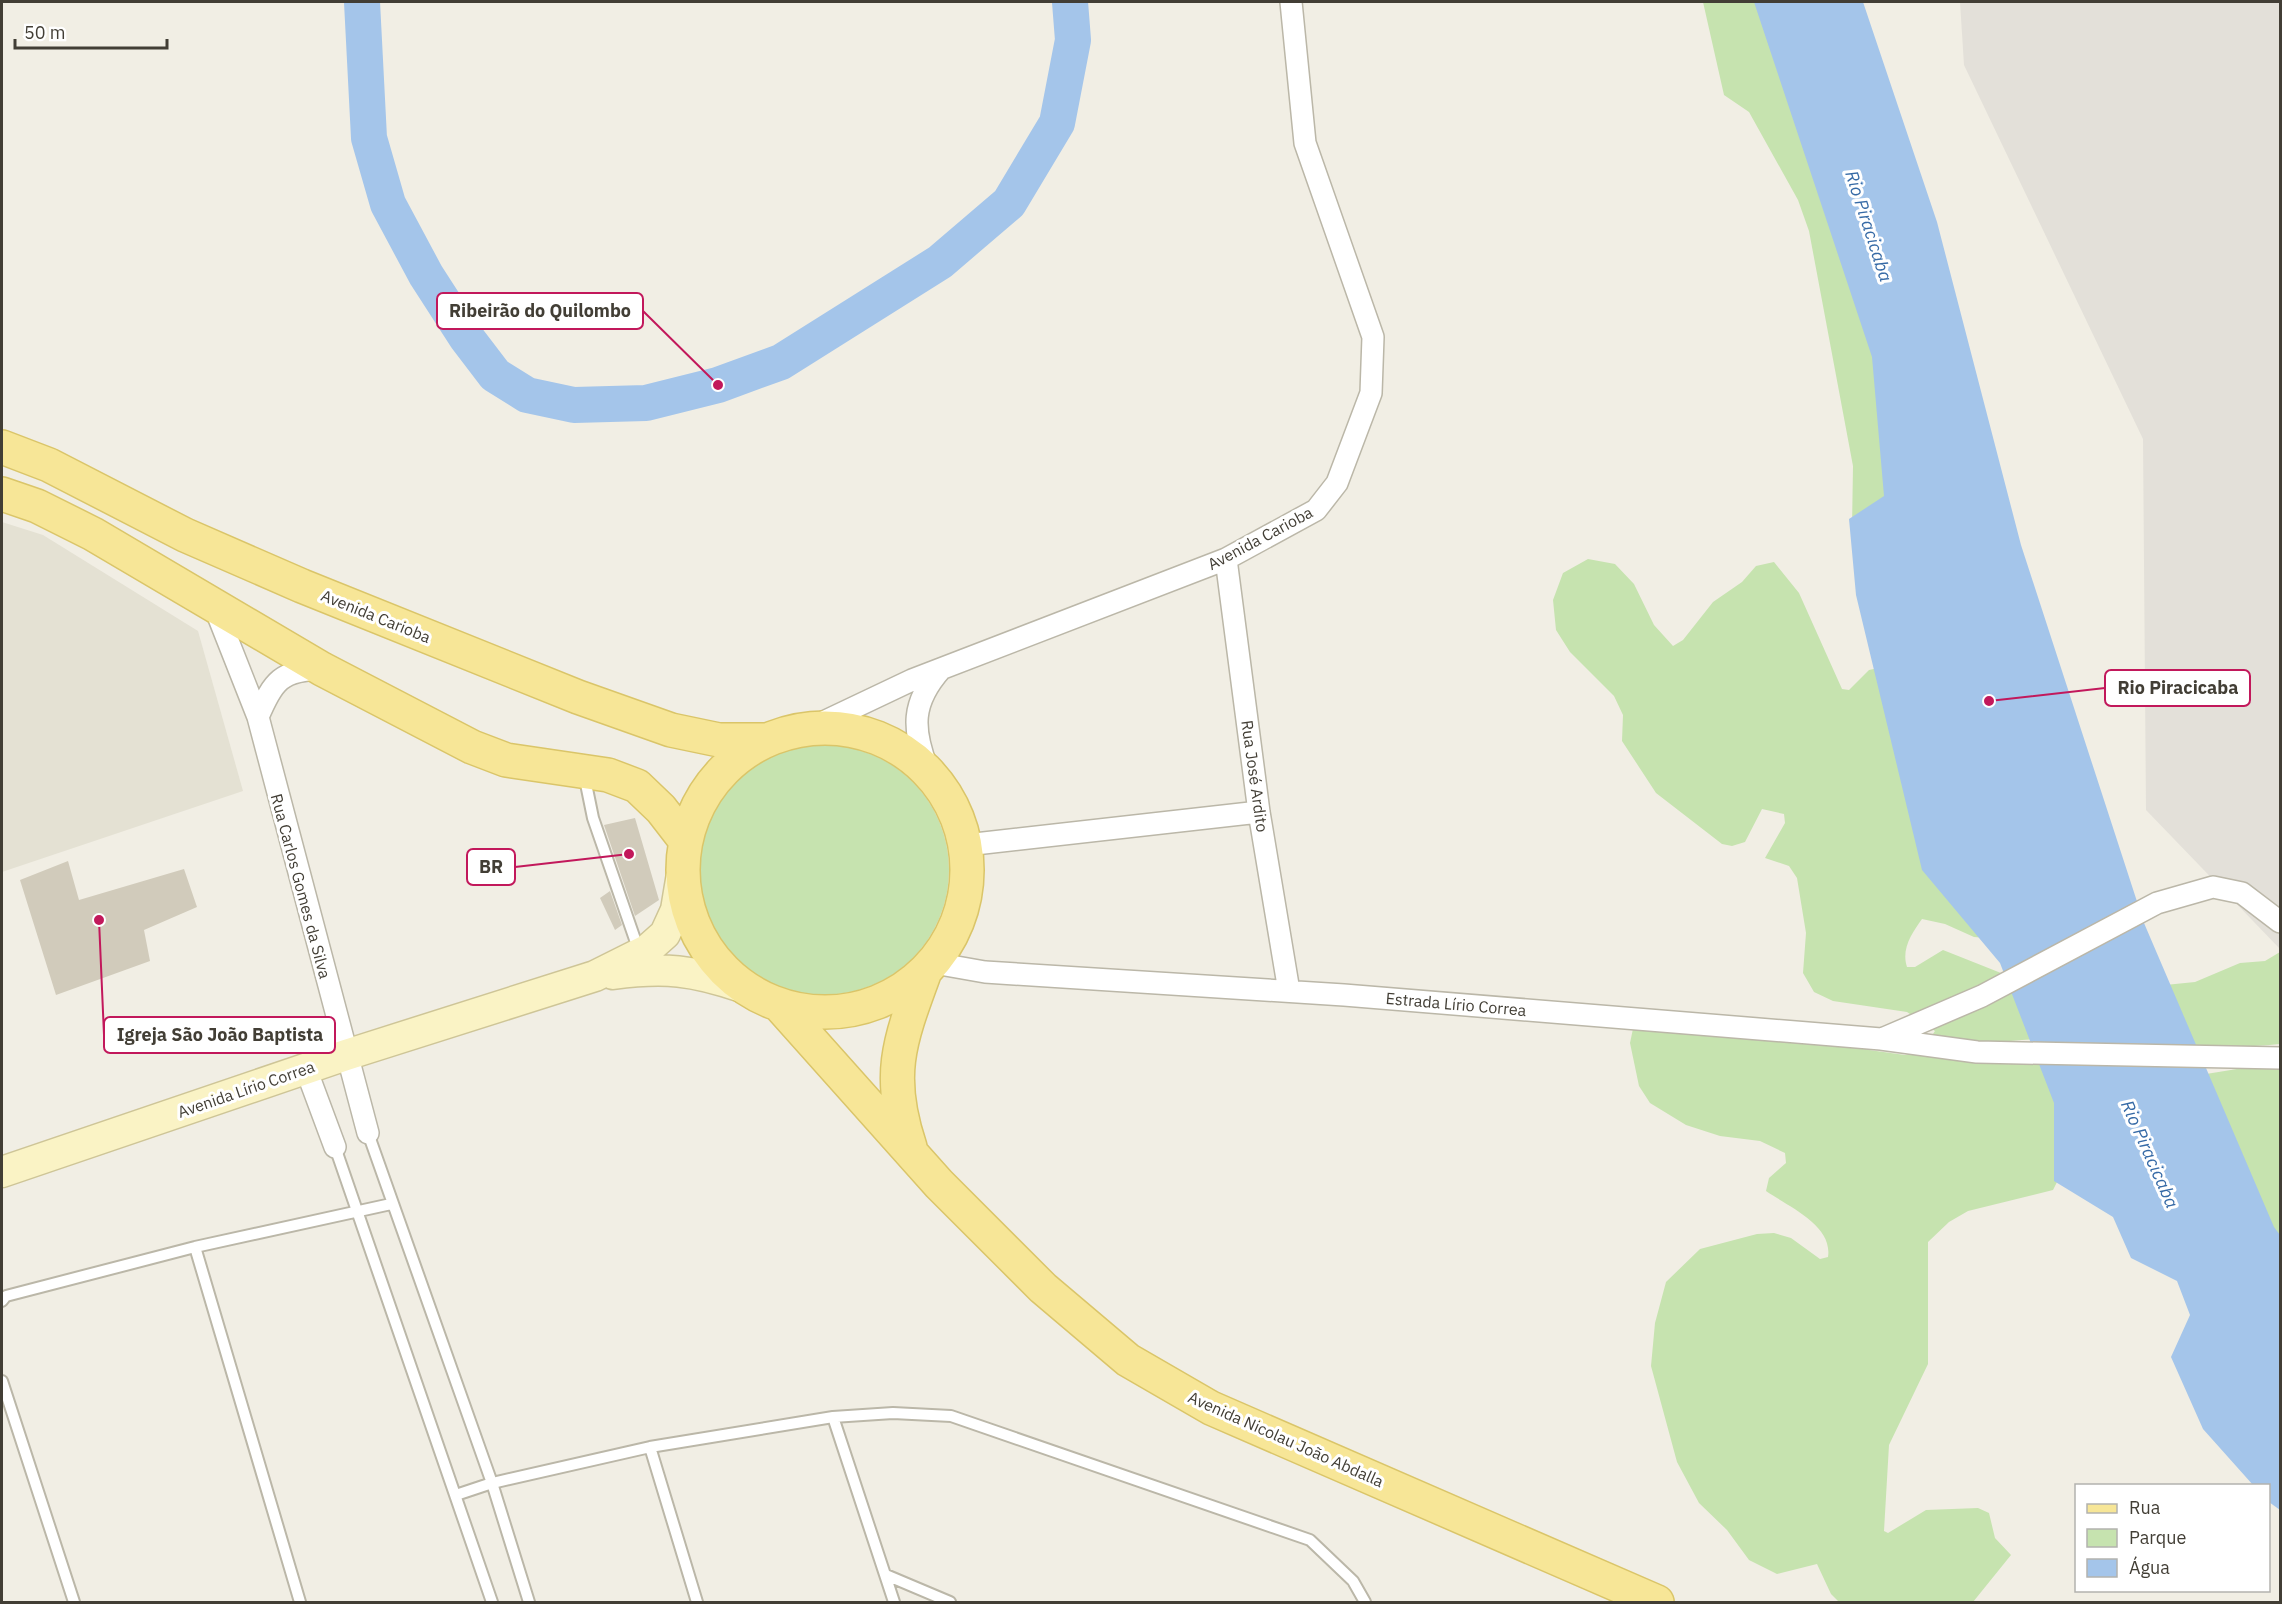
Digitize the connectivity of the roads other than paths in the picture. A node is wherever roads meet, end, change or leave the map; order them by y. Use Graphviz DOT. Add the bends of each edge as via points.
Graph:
graph roads {
  1 [pos="1291,2"];
  2 [pos="2,447"];
  3 [pos="2,494"];
  4 [pos="1226,559"];
  5 [pos="215,608"];
  6 [pos="322,669"];
  7 [pos="941,669"];
  8 [pos="258,717"];
  9 [pos="813,727"];
  10 [pos="765,740"];
  11 [pos="928,770"];
  12 [pos="583,771"];
  13 [pos="1259,812"];
  14 [pos="685,840"];
  15 [pos="966,845"];
  16 [pos="682,874"];
  17 [pos="2280,922"];
  18 [pos="640,954"];
  19 [pos="929,969"];
  20 [pos="595,976"];
  21 [pos="742,987"];
  22 [pos="1289,991"];
  23 [pos="781,1007"];
  24 [pos="1881,1039"];
  25 [pos="346,1054"];
  26 [pos="2280,1058"];
  27 [pos="306,1069"];
  28 [pos="368,1133"];
  29 [pos="335,1147"];
  30 [pos="911,1152"];
  31 [pos="2,1172"];
  32 [pos="391,1204"];
  33 [pos="359,1211"];
  34 [pos="195,1247"];
  35 [pos="2,1301"];
  36 [pos="2,1381"];
  37 [pos="833,1417"];
  38 [pos="650,1447"];
  39 [pos="492,1483"];
  40 [pos="456,1495"];
  41 [pos="886,1575"];
  42 [pos="74,1602"];
  43 [pos="300,1602"];
  44 [pos="492,1602"];
  45 [pos="529,1602"];
  46 [pos="698,1602"];
  47 [pos="894,1602"];
  48 [pos="948,1602"];
  49 [pos="1365,1602"];
  50 [pos="1657,1602"];
  1 -- 4 [label="street, Avenida Carioba" via="1305,143 1373,337 1371,393 1337,483 1316,510"];
  2 -- 10 [label="main road, Avenida Carioba" via="49,465 185,535 280,577 578,697 671,730 719,741"];
  3 -- 5 [label="main road" via="37,506 93,534"];
  4 -- 7 [label="street, Avenida Carioba"];
  4 -- 13 [label="street, Rua José Ardito"];
  5 -- 6 [label="main road"];
  5 -- 8 [label="street, Rua Carlos Gomes da Silva"];
  6 -- 8 [label="street" via="283,676 270,689"];
  6 -- 12 [label="main road" via="472,747 506,760"];
  7 -- 9 [label="street, Avenida Carioba"];
  7 -- 11 [label="street" via="919,701 918,735"];
  8 -- 25 [label="street, Rua Carlos Gomes da Silva"];
  9 -- 10 [label="main road"];
  9 -- 11 [label="main road" via="855,730 894,745"];
  10 -- 14 [label="main road" via="728,764 701,799"];
  11 -- 15 [label="main road" via="952,805"];
  12 -- 14 [label="main road" via="637,786"];
  12 -- 18 [label="lane" via="596,829"];
  13 -- 15 [label="street"];
  13 -- 22 [label="street, Rua José Ardito"];
  14 -- 16 [label="main road"];
  15 -- 19 [label="main road" via="968,876 963,908 952,937"];
  16 -- 18 [label="main road, Avenida Lírio Correa" via="676,910 665,934"];
  16 -- 21 [label="main road" via="690,917 705,947"];
  17 -- 24 [label="street" via="2242,893 2213,887 2157,903 1982,996"];
  18 -- 20 [label="main road, Avenida Lírio Correa"];
  19 -- 22 [label="street, Estrada Lírio Correa"];
  19 -- 23 [label="main road" via="893,997 857,1010 819,1014"];
  19 -- 30 [label="main road, Avenida Nicolau João Abdalla" via="904,1027 896,1067 900,1119"];
  20 -- 21 [label="main road, Avenida Lírio Correa" via="675,970 703,974"];
  20 -- 25 [label="main road, Avenida Lírio Correa"];
  21 -- 23 [label="main road"];
  22 -- 24 [label="street, Estrada Lírio Correa"];
  23 -- 30 [label="main road, Avenida Nicolau João Abdalla"];
  24 -- 26 [label="street, Estrada Lírio Correa" via="1977,1052"];
  25 -- 27 [label="main road, Avenida Lírio Correa"];
  25 -- 28 [label="street, Rua Carlos Gomes da Silva"];
  27 -- 29 [label="street"];
  27 -- 31 [label="main road, Avenida Lírio Correa"];
  28 -- 32 [label="lane"];
  29 -- 33 [label="lane"];
  30 -- 50 [label="main road, Avenida Nicolau João Abdalla" via="1043,1288 1128,1360 1211,1408"];
  32 -- 33 [label="lane"];
  32 -- 39 [label="lane"];
  33 -- 34 [label="lane"];
  33 -- 40 [label="lane"];
  34 -- 35 [label="lane" via="6,1296"];
  34 -- 43 [label="lane"];
  36 -- 42 [label="lane"];
  37 -- 38 [label="lane"];
  37 -- 41 [label="lane"];
  37 -- 49 [label="lane" via="893,1413 951,1416 1310,1540 1353,1581"];
  38 -- 39 [label="lane"];
  38 -- 46 [label="lane"];
  39 -- 40 [label="lane"];
  39 -- 45 [label="lane"];
  40 -- 44 [label="lane"];
  41 -- 47 [label="lane"];
  41 -- 48 [label="lane"];
}
